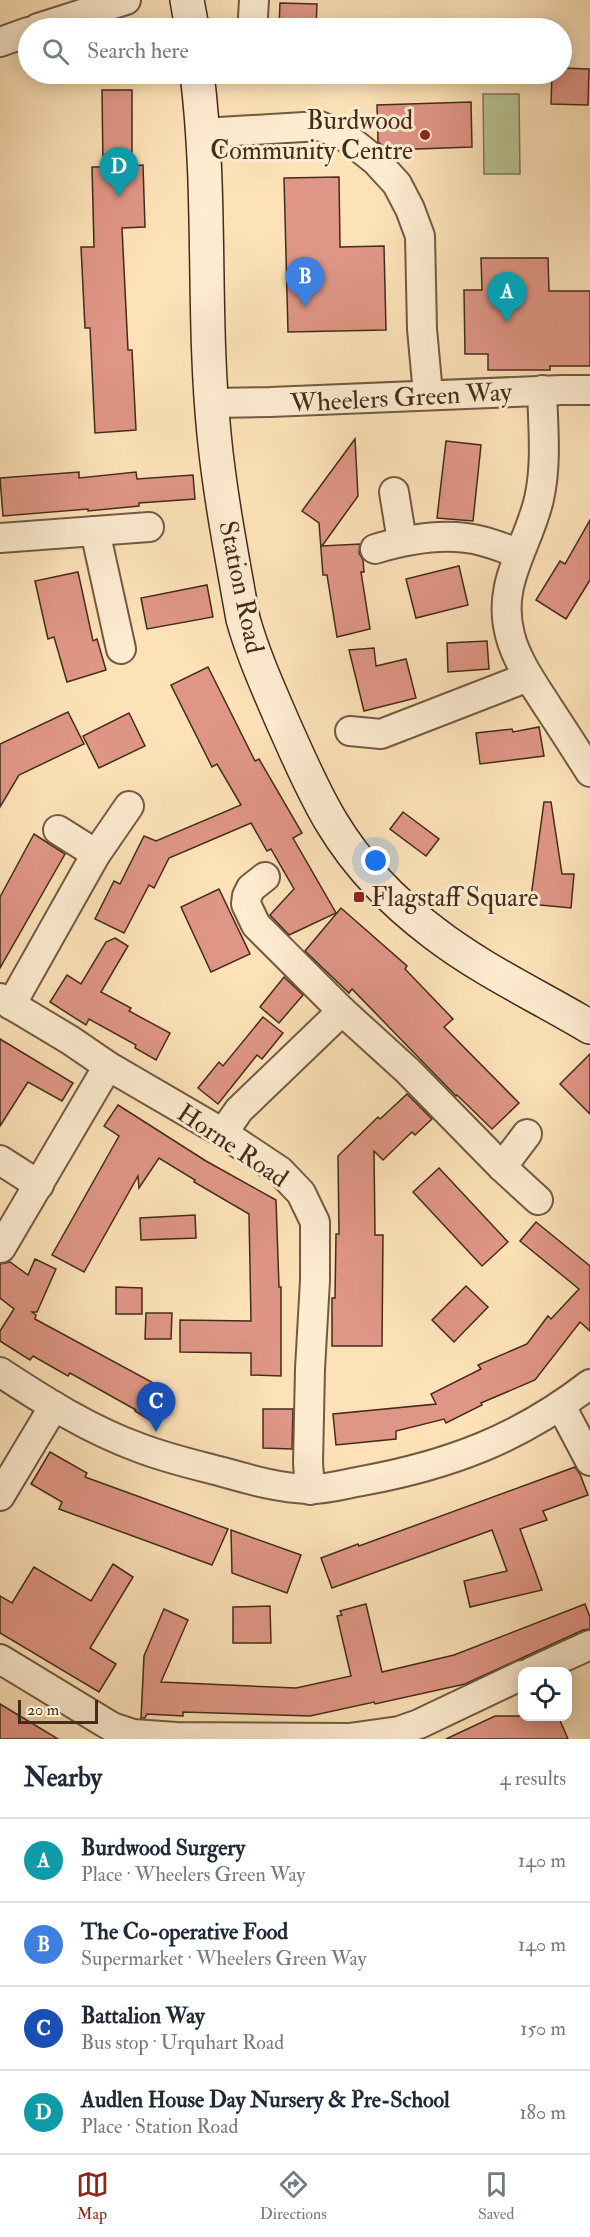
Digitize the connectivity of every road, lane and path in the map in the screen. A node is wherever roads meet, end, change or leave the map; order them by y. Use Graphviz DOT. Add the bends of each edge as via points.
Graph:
graph roads {
  1 [pos="126,0"];
  2 [pos="187,0"];
  3 [pos="69,18"];
  4 [pos="190,18"];
  5 [pos="18,36"];
  6 [pos="0,42"];
  7 [pos="198,84"];
  8 [pos="202,133"];
  9 [pos="542,390"];
  10 [pos="590,390"];
  11 [pos="428,394"];
  12 [pos="212,403"];
  13 [pos="394,492"];
  14 [pos="149,527"];
  15 [pos="95,531"];
  16 [pos="0,538"];
  17 [pos="402,541"];
  18 [pos="375,549"];
  19 [pos="518,553"];
  20 [pos="121,649"];
  21 [pos="528,677"];
  22 [pos="350,731"];
  23 [pos="590,772"];
  24 [pos="129,806"];
  25 [pos="58,830"];
  26 [pos="96,854"];
  27 [pos="265,877"];
  28 [pos="5,1001"];
  29 [pos="342,1011"];
  30 [pos="590,1027"];
  31 [pos="108,1066"];
  32 [pos="223,1133"];
  33 [pos="527,1134"];
  34 [pos="0,1160"];
  35 [pos="502,1167"];
  36 [pos="39,1185"];
  37 [pos="538,1200"];
  38 [pos="1,1248"];
  39 [pos="0,1372"];
  40 [pos="590,1384"];
  41 [pos="54,1407"];
  42 [pos="561,1407"];
  43 [pos="590,1461"];
  44 [pos="310,1490"];
  45 [pos="0,1496"];
  46 [pos="590,1645"];
  47 [pos="0,1659"];
  48 [pos="540,1667"];
  49 [pos="518,1677"];
  50 [pos="422,1732"];
  51 [pos="133,1736"];
  1 -- 3 [label="street"];
  2 -- 4 [label="street"];
  5 -- 6 [label="street"];
  7 -- 8 [label="street, Station Road"];
  8 -- 11 [label="street" via="320,126 347,138 397,184 420,236"];
  8 -- 12 [label="street, Station Road"];
  9 -- 10 [label="street, Wheelers Green Way"];
  9 -- 11 [label="street, Wheelers Green Way"];
  9 -- 19 [label="street" via="542,485"];
  11 -- 12 [label="street, Wheelers Green Way"];
  12 -- 30 [label="street, Station Road" via="227,528 248,638 287,732 332,824 372,877 434,933 477,963"];
  13 -- 17 [label="street"];
  14 -- 15 [label="street"];
  15 -- 16 [label="street"];
  15 -- 20 [label="street"];
  17 -- 18 [label="street"];
  17 -- 19 [label="street" via="463,537"];
  19 -- 21 [label="street" via="508,588 507,622"];
  21 -- 22 [label="street" via="382,746"];
  21 -- 23 [label="street"];
  24 -- 26 [label="street"];
  25 -- 26 [label="street"];
  26 -- 28 [label="street"];
  27 -- 29 [label="street" via="247,896 246,904 256,925"];
  28 -- 31 [label="street, Horne Road"];
  29 -- 32 [label="street" via="239,1110"];
  29 -- 35 [label="street" via="408,1071"];
  31 -- 32 [label="street, Horne Road"];
  31 -- 36 [label="street"];
  32 -- 44 [label="street, Horne Road" via="292,1182 315,1222"];
  33 -- 35 [label="street"];
  34 -- 36 [label="street"];
  35 -- 37 [label="street"];
  36 -- 38 [label="street"];
  39 -- 41 [label="street"];
  40 -- 42 [label="street"];
  41 -- 44 [label="street" via="105,1434 179,1462"];
  41 -- 45 [label="street"];
  42 -- 43 [label="street"];
  42 -- 44 [label="street" via="521,1431 468,1453 379,1478"];
  46 -- 48 [label="street"];
  47 -- 51 [label="street" via="95,1718"];
  49 -- 50 [label="street"];
  50 -- 51 [label="street" via="349,1738"];
}
